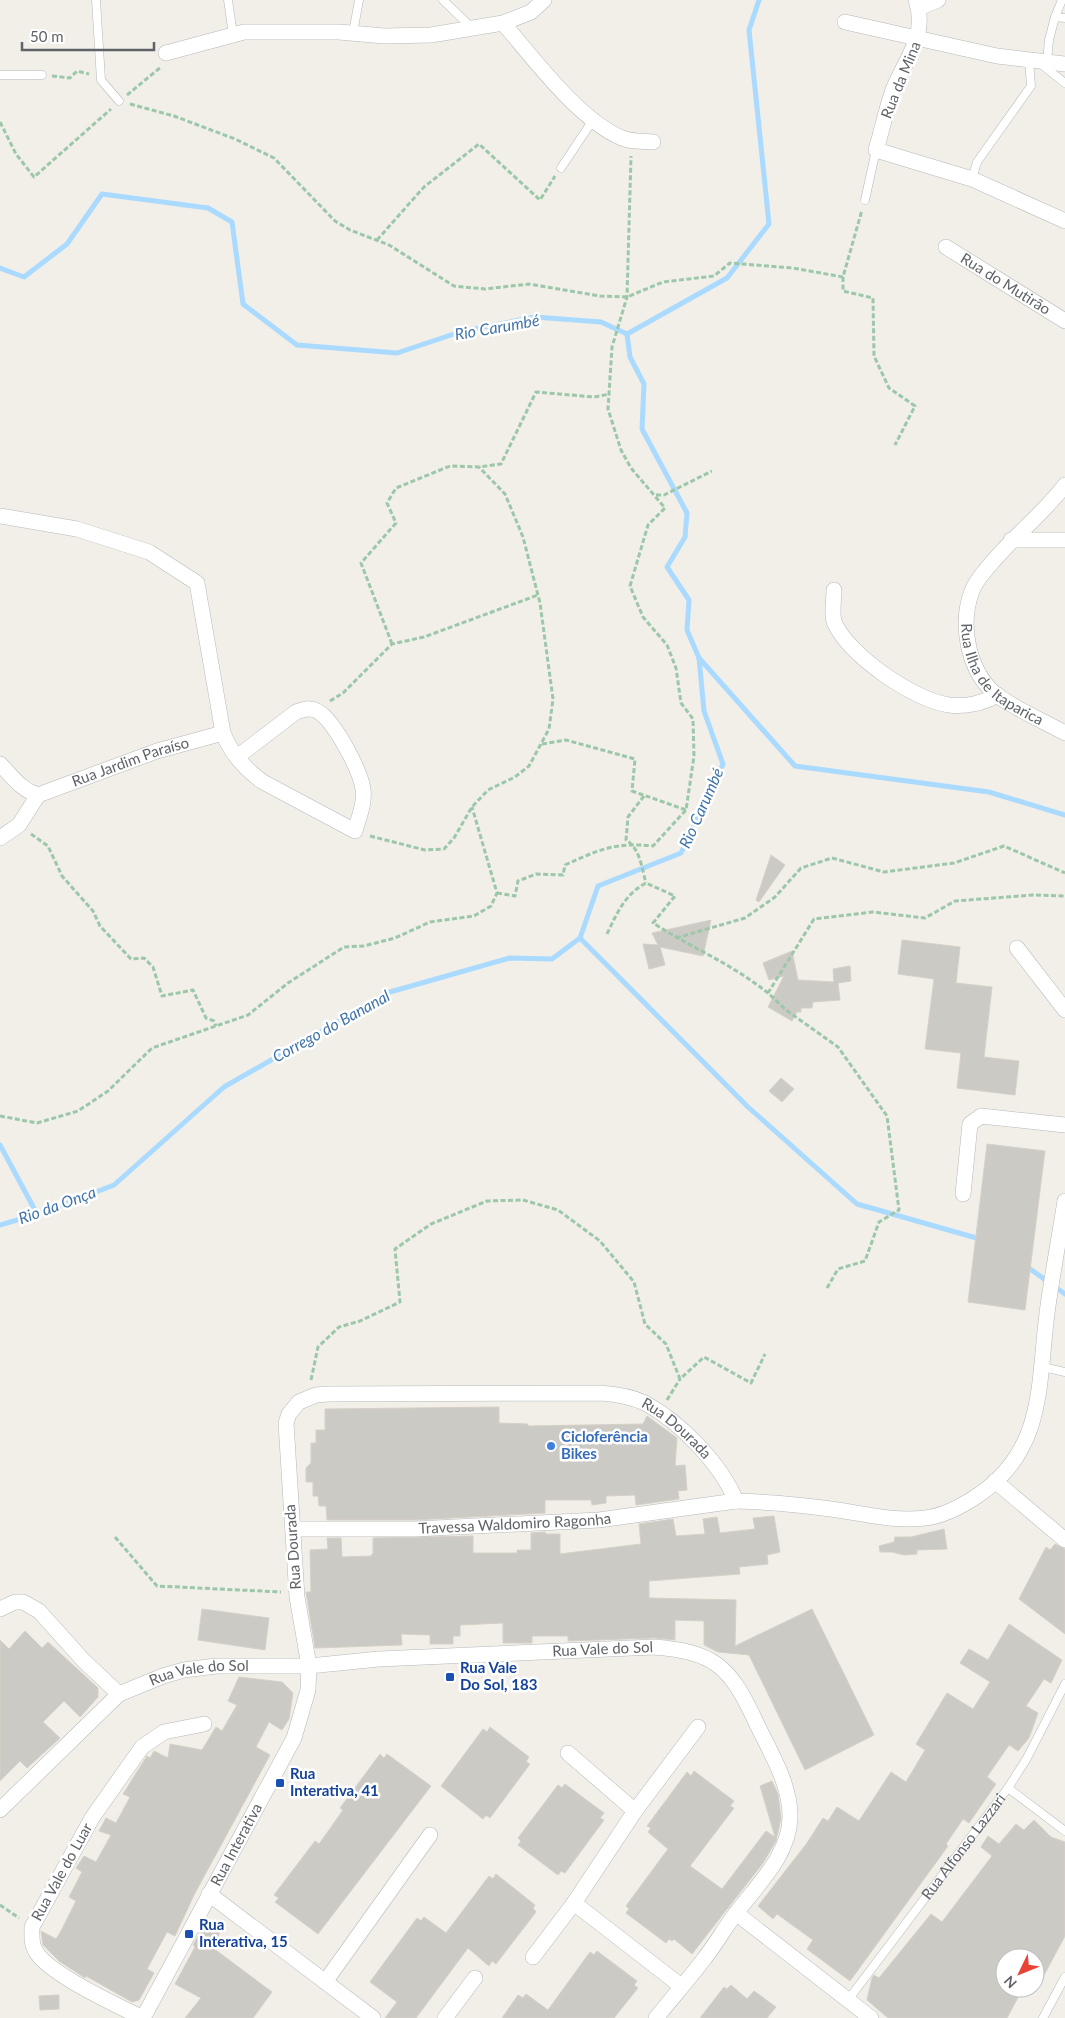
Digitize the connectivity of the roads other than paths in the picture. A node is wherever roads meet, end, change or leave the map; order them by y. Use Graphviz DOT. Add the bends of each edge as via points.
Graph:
graph roads {
  1 [pos="96,0"];
  2 [pos="228,0"];
  3 [pos="359,0"];
  4 [pos="443,0"];
  5 [pos="544,0"];
  6 [pos="938,0"];
  7 [pos="1062,0"];
  8 [pos="918,4"];
  9 [pos="1055,17"];
  10 [pos="1065,18"];
  11 [pos="845,22"];
  12 [pos="503,23"];
  13 [pos="473,29"];
  14 [pos="353,33"];
  15 [pos="233,35"];
  16 [pos="918,40"];
  17 [pos="166,52"];
  18 [pos="1038,61"];
  19 [pos="1065,64"];
  20 [pos="0,75"];
  21 [pos="42,75"];
  22 [pos="1065,83"];
  23 [pos="119,101"];
  24 [pos="594,120"];
  25 [pos="652,142"];
  26 [pos="876,150"];
  27 [pos="561,168"];
  28 [pos="967,178"];
  29 [pos="865,200"];
  30 [pos="1065,221"];
  31 [pos="946,246"];
  32 [pos="1065,321"];
  33 [pos="1065,485"];
  34 [pos="0,516"];
  35 [pos="1011,540"];
  36 [pos="1065,540"];
  37 [pos="834,590"];
  38 [pos="998,695"];
  39 [pos="223,733"];
  40 [pos="1065,733"];
  41 [pos="237,757"];
  42 [pos="0,764"];
  43 [pos="33,793"];
  44 [pos="0,838"];
  45 [pos="1017,948"];
  46 [pos="1065,1010"];
  47 [pos="1065,1125"];
  48 [pos="963,1194"];
  49 [pos="1065,1201"];
  50 [pos="1043,1367"];
  51 [pos="1065,1372"];
  52 [pos="995,1481"];
  53 [pos="736,1501"];
  54 [pos="293,1529"];
  55 [pos="1065,1540"];
  56 [pos="0,1609"];
  57 [pos="309,1666"];
  58 [pos="1065,1684"];
  59 [pos="119,1694"];
  60 [pos="204,1724"];
  61 [pos="698,1727"];
  62 [pos="568,1754"];
  63 [pos="1008,1788"];
  64 [pos="0,1810"];
  65 [pos="635,1811"];
  66 [pos="1065,1831"];
  67 [pos="430,1835"];
  68 [pos="209,1894"];
  69 [pos="574,1903"];
  70 [pos="736,1913"];
  71 [pos="533,1956"];
  72 [pos="475,1978"];
  73 [pos="1065,1978"];
  74 [pos="324,1982"];
  75 [pos="681,1986"];
  76 [pos="848,2000"];
  77 [pos="143,2018"];
  78 [pos="373,2018"];
  79 [pos="445,2018"];
  80 [pos="656,2018"];
  81 [pos="871,2018"];
  82 [pos="1043,2018"];
  1 -- 23 [label="lane" via="101,80"];
  2 -- 15 [label="lane"];
  3 -- 14 [label="lane"];
  4 -- 13 [label="lane"];
  5 -- 12 [label="street" via="531,12"];
  6 -- 8 [label="street, Rua da Mina"];
  7 -- 9 [label="lane"];
  8 -- 16 [label="street, Rua da Mina"];
  9 -- 10 [label="lane"];
  9 -- 18 [label="lane" via="1049,40"];
  11 -- 16 [label="street"];
  12 -- 13 [label="street"];
  12 -- 24 [label="street" via="567,96"];
  13 -- 14 [label="street" via="431,35"];
  14 -- 15 [label="street" via="244,32"];
  15 -- 17 [label="street"];
  16 -- 18 [label="street"];
  16 -- 26 [label="street, Rua da Mina" via="893,90"];
  18 -- 19 [label="street"];
  18 -- 22 [label="lane"];
  18 -- 28 [label="lane" via="1031,86"];
  20 -- 21 [label="lane"];
  24 -- 25 [label="street" via="624,139"];
  24 -- 27 [label="lane"];
  26 -- 28 [label="street"];
  26 -- 29 [label="lane"];
  28 -- 30 [label="street"];
  31 -- 32 [label="street, Rua do Mutirão"];
  33 -- 35 [label="street, Rua Ilha de Itaparica"];
  34 -- 39 [label="street" via="77,528 149,552 197,583"];
  35 -- 36 [label="street"];
  35 -- 38 [label="street, Rua Ilha de Itaparica" via="972,590 966,614 971,656 981,678"];
  37 -- 38 [label="street" via="834,622 856,652 885,674 928,700 950,705 979,705"];
  38 -- 40 [label="street, Rua Ilha de Itaparica"];
  39 -- 41 [label="street"];
  39 -- 43 [label="street, Rua Jardim Paraíso" via="157,751"];
  41 -- 41 [label="street" via="296,712 306,708 315,710 336,732 356,767 363,789 363,806 355,831 263,782"];
  42 -- 43 [label="street"];
  43 -- 44 [label="street" via="19,825"];
  45 -- 46 [label="street"];
  47 -- 48 [label="street" via="981,1116 970,1124"];
  49 -- 50 [label="street" via="1052,1274"];
  50 -- 51 [label="lane"];
  50 -- 52 [label="street" via="1035,1417 1027,1439 1016,1458"];
  52 -- 53 [label="street" via="966,1504 927,1518 883,1518 790,1504"];
  52 -- 55 [label="street"];
  53 -- 54 [label="street, Travessa Waldomiro Ragonha" via="599,1520 415,1528"];
  53 -- 54 [label="street, Rua Dourada" via="719,1469 688,1437 645,1403 626,1396 600,1392 328,1394 307,1398 292,1408 286,1423"];
  54 -- 57 [label="street, Rua Dourada" via="296,1593"];
  56 -- 59 [label="street" via="15,1602 39,1611"];
  57 -- 59 [label="street, Rua Vale do Sol" via="184,1670"];
  57 -- 68 [label="street, Rua Interativa" via="308,1690 294,1738"];
  57 -- 70 [label="street, Rua Vale do Sol" via="379,1659 654,1647 693,1652 710,1658 736,1685 780,1773 788,1796 790,1817 782,1850"];
  58 -- 63 [label="lane, Rua Alfonso Lazzari"];
  59 -- 64 [label="street, Rua Vale do Sol"];
  60 -- 77 [label="street, Rua Vale do Luar" via="164,1732 142,1747 92,1818 32,1927 34,1950 52,1969"];
  61 -- 65 [label="street"];
  62 -- 65 [label="street"];
  63 -- 66 [label="lane"];
  63 -- 76 [label="lane, Rua Alfonso Lazzari"];
  65 -- 69 [label="street"];
  67 -- 74 [label="street"];
  68 -- 74 [label="street"];
  68 -- 77 [label="street, Rua Interativa"];
  69 -- 71 [label="street"];
  69 -- 75 [label="street"];
  70 -- 75 [label="street, Rua Vale do Sol"];
  70 -- 76 [label="street"];
  72 -- 79 [label="street"];
  73 -- 82 [label="lane"];
  74 -- 78 [label="street"];
  75 -- 80 [label="street, Rua Vale do Sol"];
  76 -- 81 [label="street"];
}
